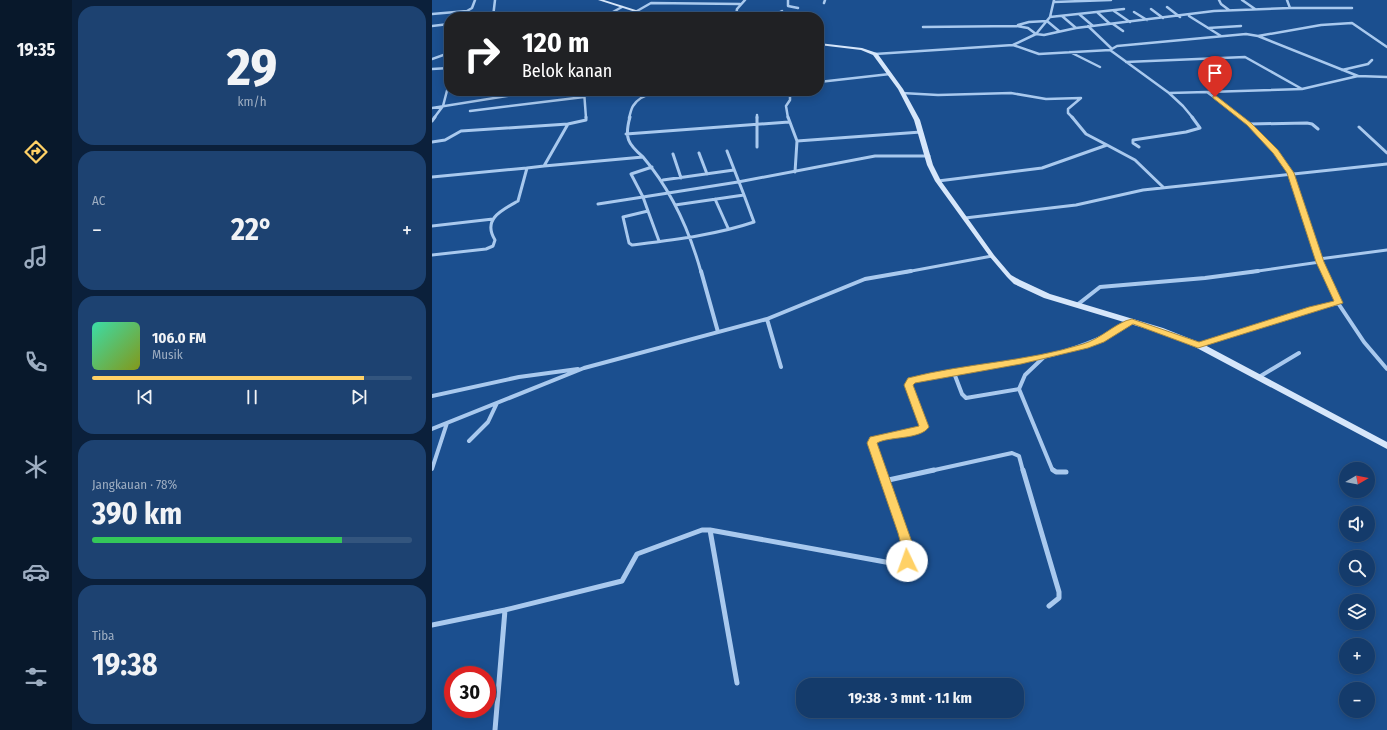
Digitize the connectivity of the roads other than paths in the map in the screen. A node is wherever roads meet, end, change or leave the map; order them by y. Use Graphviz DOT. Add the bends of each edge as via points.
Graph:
graph roads {
  1 [pos="475,0"];
  2 [pos="494,0"];
  3 [pos="600,0"];
  4 [pos="745,0"];
  5 [pos="788,0"];
  6 [pos="825,0"];
  7 [pos="1111,0"];
  8 [pos="1219,0"];
  9 [pos="1242,0"];
  10 [pos="1287,0"];
  11 [pos="1054,1"];
  12 [pos="824,3"];
  13 [pos="740,4"];
  14 [pos="622,7"];
  15 [pos="1167,7"];
  16 [pos="798,8"];
  17 [pos="1290,8"];
  18 [pos="1352,8"];
  19 [pos="1124,9"];
  20 [pos="1151,9"];
  21 [pos="1256,9"];
  22 [pos="1229,10"];
  23 [pos="637,11"];
  24 [pos="1114,11"];
  25 [pos="458,12"];
  26 [pos="493,12"];
  27 [pos="613,12"];
  28 [pos="640,12"];
  29 [pos="736,12"];
  30 [pos="1097,12"];
  31 [pos="1134,12"];
  32 [pos="444,13"];
  33 [pos="432,14"];
  34 [pos="1079,14"];
  35 [pos="1189,15"];
  36 [pos="1062,16"];
  37 [pos="1180,16"];
  38 [pos="1050,17"];
  39 [pos="1163,18"];
  40 [pos="1147,20"];
  41 [pos="1047,21"];
  42 [pos="1130,22"];
  43 [pos="1112,24"];
  44 [pos="444,25"];
  45 [pos="432,26"];
  46 [pos="1017,26"];
  47 [pos="1088,26"];
  48 [pos="1093,26"];
  49 [pos="1241,26"];
  50 [pos="923,27"];
  51 [pos="1236,27"];
  52 [pos="1076,28"];
  53 [pos="1207,28"];
  54 [pos="1059,31"];
  55 [pos="1123,31"];
  56 [pos="1036,34"];
  57 [pos="1246,34"];
  58 [pos="1221,36"];
  59 [pos="1258,36"];
  60 [pos="824,45"];
  61 [pos="1013,45"];
  62 [pos="1387,47"];
  63 [pos="1110,49"];
  64 [pos="1069,52"];
  65 [pos="876,54"];
  66 [pos="444,55"];
  67 [pos="432,59"];
  68 [pos="1372,60"];
  69 [pos="1126,62"];
  70 [pos="1100,67"];
  71 [pos="444,68"];
  72 [pos="432,69"];
  73 [pos="1342,70"];
  74 [pos="890,74"];
  75 [pos="1358,76"];
  76 [pos="1387,78"];
  77 [pos="824,81"];
  78 [pos="1302,89"];
  79 [pos="1207,92"];
  80 [pos="1169,93"];
  81 [pos="902,94"];
  82 [pos="446,96"];
  83 [pos="507,96"];
  84 [pos="646,96"];
  85 [pos="790,96"];
  86 [pos="584,97"];
  87 [pos="443,106"];
  88 [pos="432,108"];
  89 [pos="470,111"];
  90 [pos="757,115"];
  91 [pos="432,121"];
  92 [pos="789,122"];
  93 [pos="568,124"];
  94 [pos="1249,124"];
  95 [pos="757,125"];
  96 [pos="1359,127"];
  97 [pos="1318,129"];
  98 [pos="922,132"];
  99 [pos="626,134"];
  100 [pos="796,141"];
  101 [pos="432,142"];
  102 [pos="1107,145"];
  103 [pos="757,147"];
  104 [pos="1139,147"];
  105 [pos="727,151"];
  106 [pos="699,153"];
  107 [pos="1387,153"];
  108 [pos="672,154"];
  109 [pos="929,156"];
  110 [pos="643,157"];
  111 [pos="1387,164"];
  112 [pos="544,166"];
  113 [pos="652,167"];
  114 [pos="527,168"];
  115 [pos="734,170"];
  116 [pos="794,172"];
  117 [pos="1291,173"];
  118 [pos="707,174"];
  119 [pos="432,177"];
  120 [pos="681,178"];
  121 [pos="663,180"];
  122 [pos="938,181"];
  123 [pos="738,182"];
  124 [pos="1162,188"];
  125 [pos="669,193"];
  126 [pos="744,195"];
  127 [pos="643,197"];
  128 [pos="715,199"];
  129 [pos="598,204"];
  130 [pos="675,205"];
  131 [pos="648,210"];
  132 [pos="964,218"];
  133 [pos="492,219"];
  134 [pos="432,226"];
  135 [pos="728,228"];
  136 [pos="690,235"];
  137 [pos="659,241"];
  138 [pos="1387,250"];
  139 [pos="432,255"];
  140 [pos="992,256"];
  141 [pos="1320,261"];
  142 [pos="1338,303"];
  143 [pos="1077,305"];
  144 [pos="767,319"];
  145 [pos="1132,321"];
  146 [pos="718,332"];
  147 [pos="1198,345"];
  148 [pos="1299,353"];
  149 [pos="1045,356"];
  150 [pos="781,367"];
  151 [pos="584,368"];
  152 [pos="1387,369"];
  153 [pos="954,373"];
  154 [pos="1259,377"];
  155 [pos="1019,389"];
  156 [pos="432,396"];
  157 [pos="497,403"];
  158 [pos="447,423"];
  159 [pos="432,429"];
  160 [pos="469,441"];
  161 [pos="1387,446"];
  162 [pos="432,469"];
  163 [pos="1066,472"];
  164 [pos="884,481"];
  165 [pos="710,530"];
  166 [pos="1049,606"];
  167 [pos="505,610"];
  168 [pos="432,625"];
  169 [pos="737,683"];
  170 [pos="495,730"];
  1 -- 25 [label="street" via="470,10"];
  2 -- 26 [label="street"];
  3 -- 14 [label="street"];
  4 -- 13 [label="street"];
  5 -- 16 [label="street" via="788,6"];
  6 -- 12 [label="street"];
  7 -- 11 [label="street"];
  8 -- 22 [label="street" via="1220,4"];
  9 -- 21 [label="street"];
  10 -- 17 [label="street"];
  11 -- 38 [label="street"];
  13 -- 23 [label="street" via="649,3"];
  13 -- 29 [label="street"];
  14 -- 23 [label="street"];
  14 -- 27 [label="street"];
  15 -- 37 [label="street"];
  17 -- 18 [label="street"];
  17 -- 21 [label="street"];
  19 -- 24 [label="street"];
  20 -- 39 [label="street"];
  21 -- 22 [label="street"];
  22 -- 35 [label="street"];
  23 -- 28 [label="street"];
  24 -- 30 [label="street"];
  24 -- 42 [label="street"];
  30 -- 34 [label="street"];
  30 -- 43 [label="street"];
  31 -- 40 [label="street"];
  32 -- 33 [label="street"];
  34 -- 36 [label="street"];
  34 -- 48 [label="street"];
  35 -- 37 [label="street"];
  35 -- 53 [label="street"];
  36 -- 38 [label="street"];
  36 -- 52 [label="street"];
  37 -- 39 [label="street"];
  38 -- 41 [label="street"];
  39 -- 40 [label="street"];
  40 -- 42 [label="street"];
  41 -- 46 [label="street"];
  41 -- 54 [label="street"];
  41 -- 56 [label="street"];
  42 -- 43 [label="street"];
  43 -- 48 [label="street"];
  43 -- 55 [label="street"];
  44 -- 45 [label="street"];
  46 -- 50 [label="street"];
  46 -- 56 [label="street" via="1028,28"];
  47 -- 48 [label="street"];
  47 -- 52 [label="street"];
  47 -- 63 [label="street"];
  49 -- 51 [label="street"];
  51 -- 53 [label="street"];
  51 -- 57 [label="street"];
  52 -- 54 [label="street"];
  53 -- 58 [label="street"];
  54 -- 56 [label="street" via="1044,35"];
  56 -- 61 [label="street"];
  57 -- 58 [label="street"];
  57 -- 59 [label="street"];
  58 -- 63 [label="street" via="1117,46"];
  59 -- 62 [label="street" via="1321,25 1352,23"];
  59 -- 73 [label="street"];
  60 -- 65 [label="street" via="862,49"];
  61 -- 64 [label="street" via="1036,54"];
  61 -- 65 [label="street"];
  63 -- 64 [label="street"];
  63 -- 69 [label="street"];
  64 -- 70 [label="street"];
  65 -- 74 [label="street"];
  66 -- 67 [label="street"];
  68 -- 73 [label="street" via="1368,64"];
  69 -- 78 [label="street" via="1246,57"];
  69 -- 80 [label="street"];
  71 -- 72 [label="street"];
  73 -- 75 [label="street"];
  74 -- 77 [label="street"];
  74 -- 81 [label="street"];
  75 -- 76 [label="street"];
  75 -- 78 [label="street"];
  78 -- 79 [label="street"];
  79 -- 80 [label="street"];
  79 -- 94 [label="street"];
  80 -- 104 [label="street" via="1183,106 1199,129 1133,140"];
  81 -- 98 [label="street"];
  81 -- 102 [label="street" via="1011,93 1046,99 1081,98 1068,109 1068,113 1086,134"];
  82 -- 87 [label="street"];
  83 -- 87 [label="street"];
  84 -- 99 [label="street" via="633,106"];
  85 -- 92 [label="street" via="786,106"];
  86 -- 89 [label="street"];
  86 -- 93 [label="street" via="586,120"];
  87 -- 88 [label="street"];
  87 -- 91 [label="street"];
  90 -- 95 [label="street"];
  92 -- 95 [label="street"];
  92 -- 100 [label="street"];
  93 -- 101 [label="street" via="461,131 445,140"];
  93 -- 112 [label="street"];
  94 -- 97 [label="street" via="1310,123"];
  94 -- 117 [label="street"];
  95 -- 99 [label="street"];
  95 -- 103 [label="street"];
  96 -- 107 [label="street"];
  98 -- 100 [label="street"];
  98 -- 109 [label="street"];
  99 -- 110 [label="street" via="630,146"];
  100 -- 116 [label="street"];
  102 -- 122 [label="street" via="1042,168"];
  102 -- 124 [label="street" via="1135,160"];
  105 -- 115 [label="street"];
  106 -- 118 [label="street"];
  108 -- 120 [label="street"];
  109 -- 116 [label="street" via="875,156"];
  109 -- 122 [label="street" via="932,171"];
  110 -- 112 [label="street"];
  110 -- 113 [label="street"];
  111 -- 117 [label="street"];
  112 -- 114 [label="street"];
  113 -- 121 [label="street"];
  113 -- 127 [label="street" via="632,174"];
  114 -- 119 [label="street"];
  114 -- 133 [label="street" via="518,201"];
  115 -- 118 [label="street"];
  115 -- 123 [label="street"];
  116 -- 123 [label="street"];
  117 -- 124 [label="street"];
  117 -- 141 [label="street"];
  118 -- 120 [label="street"];
  120 -- 121 [label="street"];
  121 -- 125 [label="street"];
  122 -- 132 [label="street"];
  123 -- 125 [label="street"];
  123 -- 126 [label="street"];
  124 -- 132 [label="street" via="1134,191 1076,204"];
  125 -- 127 [label="street"];
  125 -- 130 [label="street"];
  126 -- 128 [label="street"];
  126 -- 135 [label="street" via="754,222"];
  127 -- 129 [label="street"];
  127 -- 131 [label="street"];
  128 -- 130 [label="street"];
  128 -- 135 [label="street"];
  130 -- 136 [label="street"];
  131 -- 137 [label="street"];
  131 -- 137 [label="street" via="623,217 629,243 635,245"];
  132 -- 140 [label="street"];
  133 -- 134 [label="street"];
  133 -- 139 [label="street" via="489,228 495,240 493,246"];
  135 -- 136 [label="street"];
  136 -- 137 [label="street"];
  136 -- 146 [label="street"];
  138 -- 141 [label="street"];
  140 -- 143 [label="street" via="1017,282 1047,296"];
  140 -- 144 [label="street" via="865,279"];
  141 -- 142 [label="street"];
  141 -- 143 [label="street" via="1205,278 1100,287"];
  142 -- 147 [label="street"];
  142 -- 152 [label="street" via="1364,342"];
  143 -- 145 [label="street"];
  144 -- 146 [label="street"];
  144 -- 150 [label="street"];
  145 -- 147 [label="street"];
  145 -- 149 [label="street" via="1101,340"];
  146 -- 151 [label="street"];
  147 -- 154 [label="street"];
  148 -- 154 [label="street"];
  149 -- 153 [label="street"];
  149 -- 155 [label="street" via="1024,375 1019,383"];
  151 -- 156 [label="street" via="519,377"];
  151 -- 157 [label="street"];
  153 -- 155 [label="street" via="966,398"];
  153 -- 164 [label="street" via="909,383 924,424 923,428 872,440"];
  154 -- 161 [label="street"];
  155 -- 163 [label="street" via="1052,469 1056,472"];
  157 -- 158 [label="street"];
  157 -- 160 [label="street" via="488,422"];
  158 -- 159 [label="street"];
  158 -- 162 [label="street"];
  164 -- 165 [label="street" via="908,548 908,559 903,564"];
  164 -- 166 [label="street" via="982,459 1017,454 1059,592 1059,598"];
  165 -- 167 [label="street" via="693,533 637,554 622,581"];
  165 -- 169 [label="street"];
  167 -- 168 [label="street"];
  167 -- 170 [label="street"];
}
